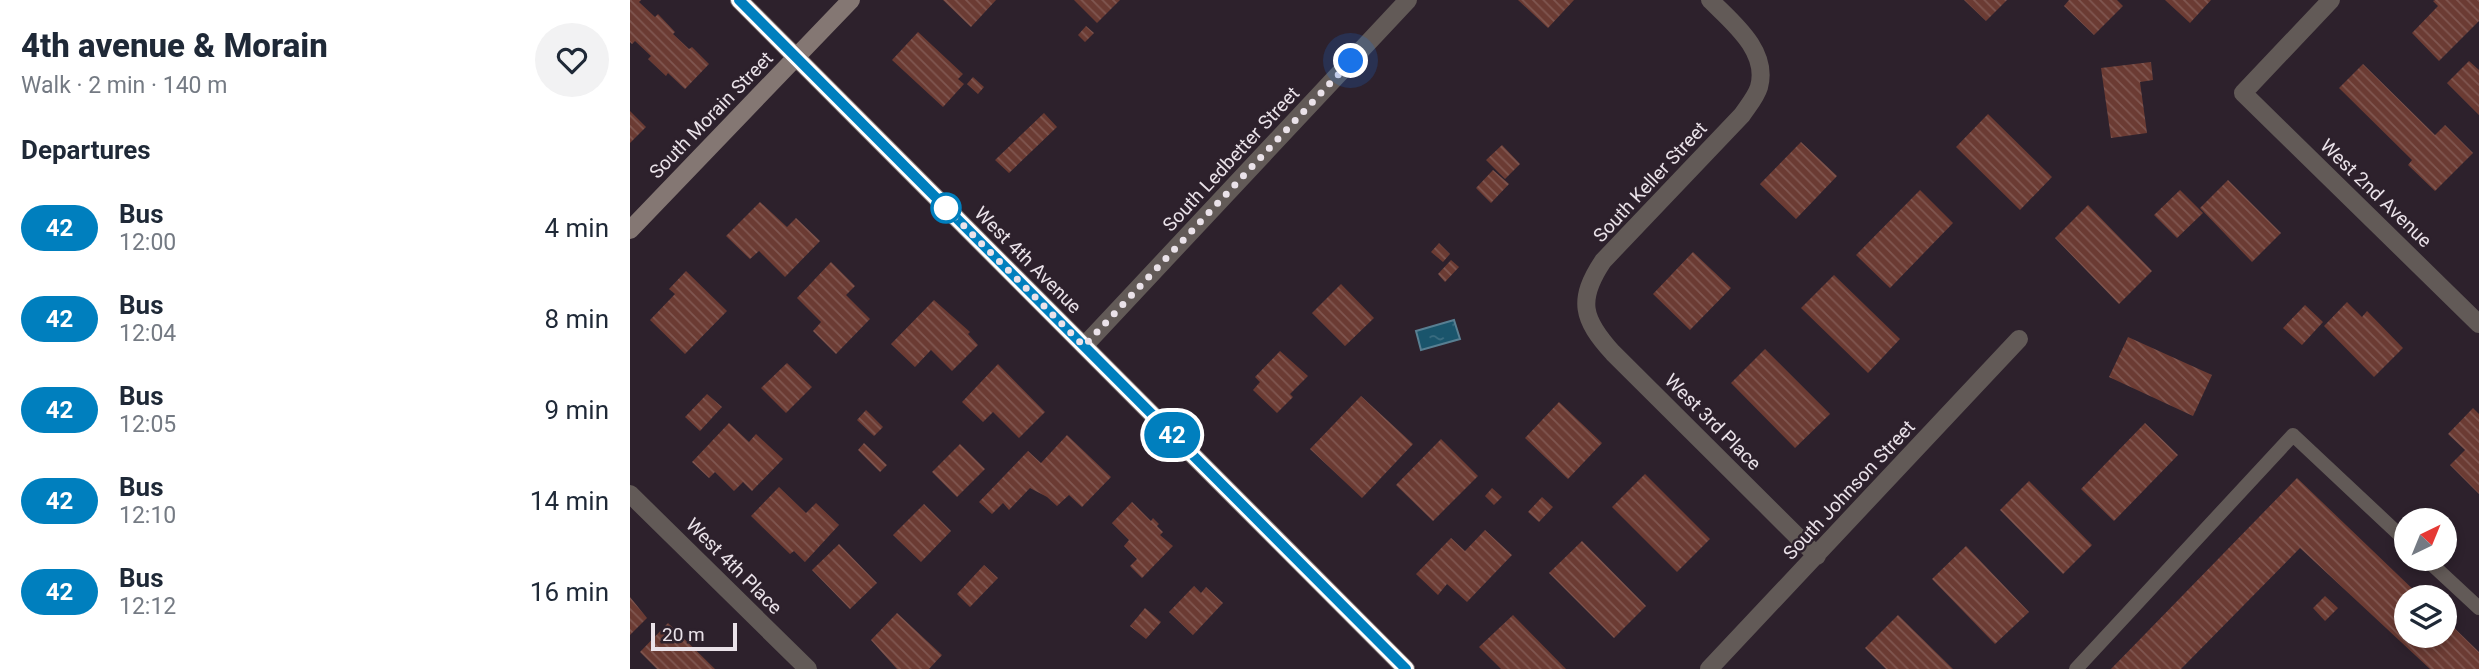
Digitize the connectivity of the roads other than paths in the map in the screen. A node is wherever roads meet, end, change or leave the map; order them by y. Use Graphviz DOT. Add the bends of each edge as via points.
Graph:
graph roads {
  1 [pos="739,0"];
  2 [pos="851,0"];
  3 [pos="1408,0"];
  4 [pos="1710,0"];
  5 [pos="2331,0"];
  6 [pos="796,57"];
  7 [pos="630,229"];
  8 [pos="1587,313"];
  9 [pos="2479,324"];
  10 [pos="2020,339"];
  11 [pos="1084,346"];
  12 [pos="630,494"];
  13 [pos="2394,530"];
  14 [pos="1817,556"];
  15 [pos="2439,571"];
  16 [pos="2479,608"];
  17 [pos="808,669"];
  18 [pos="1406,669"];
  19 [pos="1709,669"];
  20 [pos="2076,669"];
  1 -- 6 [label="street, West 4th Avenue"];
  2 -- 6 [label="street, South Morain Street"];
  3 -- 11 [label="street, South Ledbetter Street"];
  4 -- 8 [label="street, South Keller Street" via="1750,44 1758,59 1759,86 1742,115 1603,261 1585,297"];
  5 -- 9 [label="street, West 2nd Avenue" via="2243,93"];
  6 -- 7 [label="street, South Morain Street"];
  6 -- 11 [label="street, West 4th Avenue"];
  8 -- 14 [label="street, West 3rd Place" via="1613,353"];
  10 -- 14 [label="street, South Johnson Street"];
  11 -- 18 [label="street, West 4th Avenue"];
  12 -- 17 [label="street, West 4th Place"];
  13 -- 20 [label="lane" via="2293,436"];
  14 -- 19 [label="street, South Johnson Street"];
  15 -- 16 [label="lane"];
}
